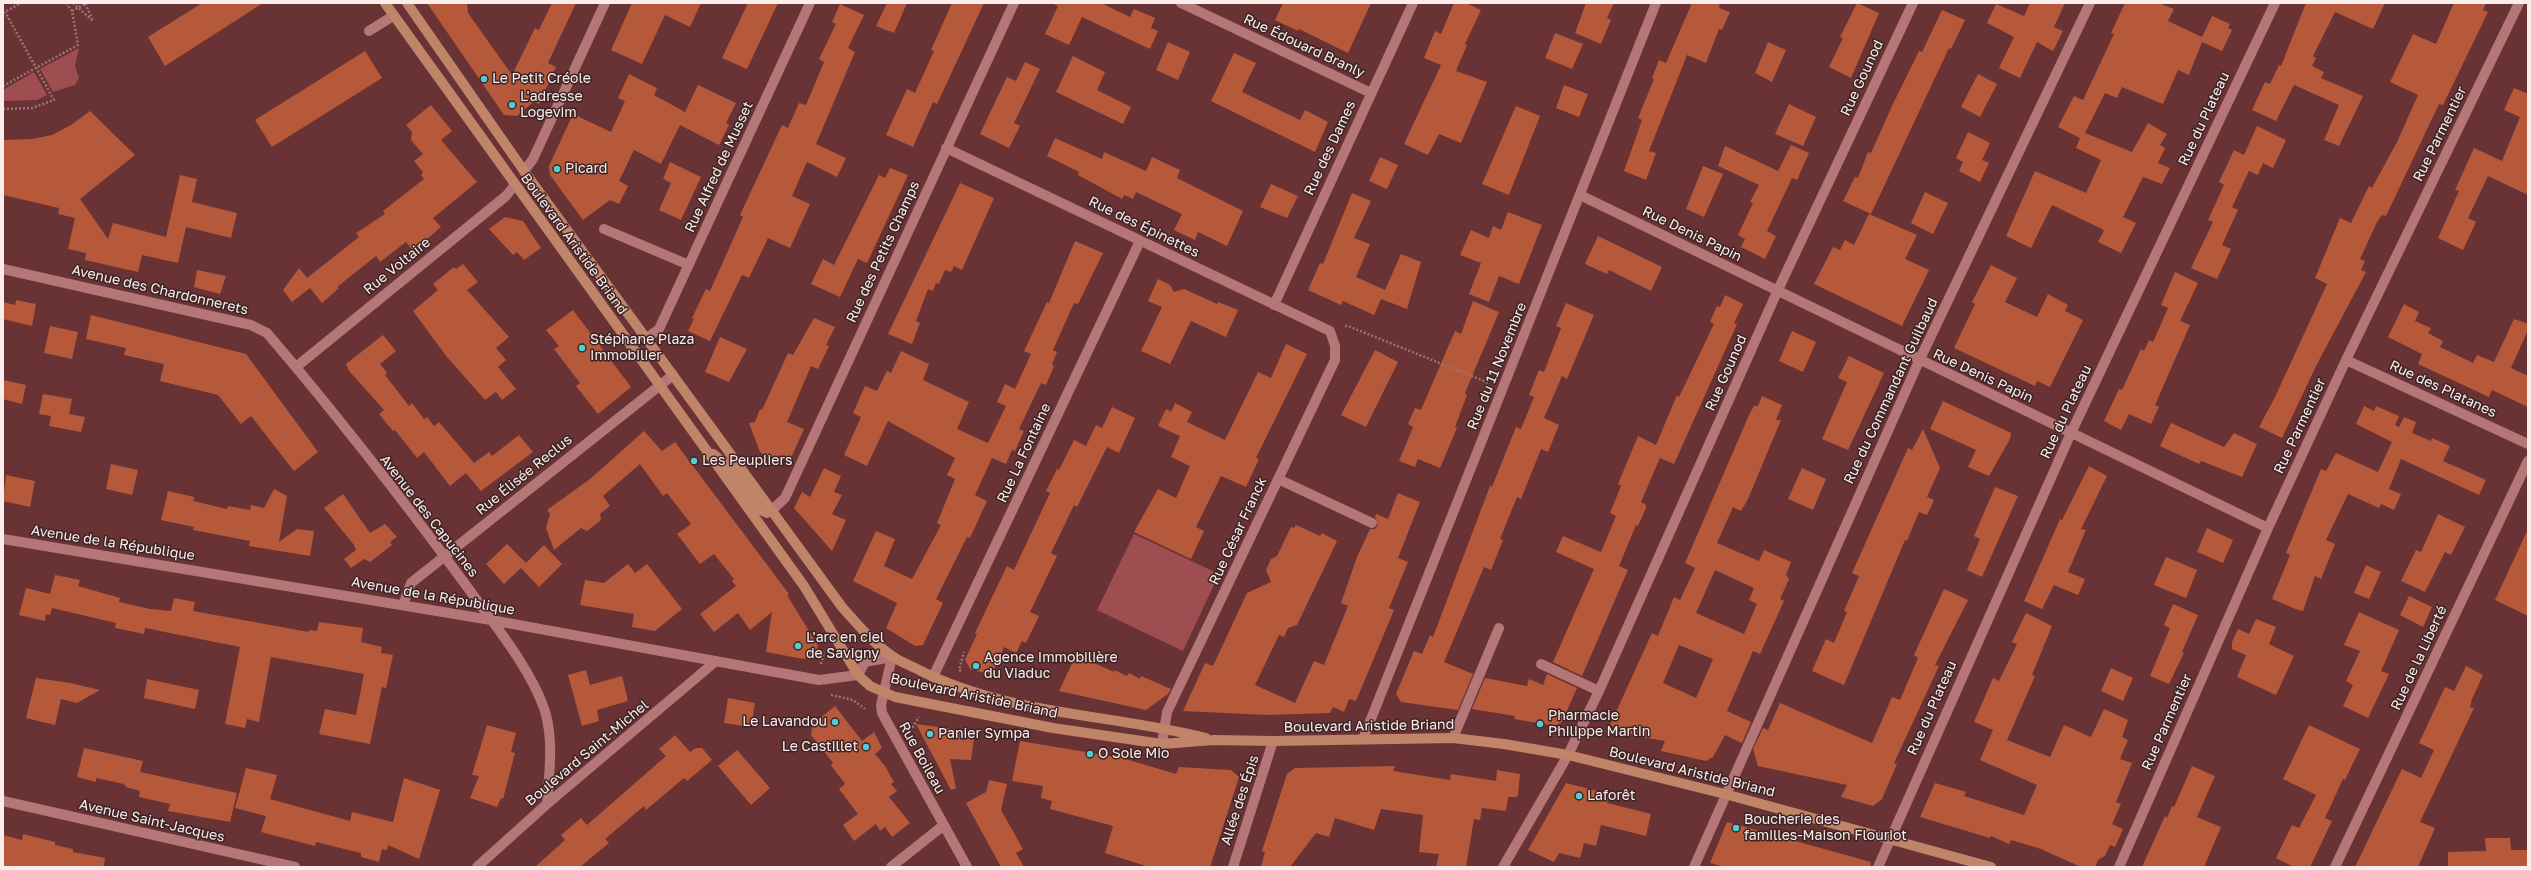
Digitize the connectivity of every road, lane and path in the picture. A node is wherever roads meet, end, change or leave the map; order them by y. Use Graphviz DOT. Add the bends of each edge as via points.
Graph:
graph roads {
  1 [pos="21,3"];
  2 [pos="66,3"];
  3 [pos="74,3"];
  4 [pos="85,3"];
  5 [pos="385,3"];
  6 [pos="407,3"];
  7 [pos="605,3"];
  8 [pos="810,3"];
  9 [pos="1014,3"];
  10 [pos="1181,3"];
  11 [pos="1413,3"];
  12 [pos="1656,3"];
  13 [pos="1913,3"];
  14 [pos="2090,3"];
  15 [pos="2275,3"];
  16 [pos="2519,3"];
  17 [pos="79,7"];
  18 [pos="72,11"];
  19 [pos="4,12"];
  20 [pos="393,16"];
  21 [pos="369,31"];
  22 [pos="36,67"];
  23 [pos="3,86"];
  24 [pos="1371,93"];
  25 [pos="3,109"];
  26 [pos="946,148"];
  27 [pos="524,171"];
  28 [pos="514,186"];
  29 [pos="1580,195"];
  30 [pos="604,229"];
  31 [pos="1140,241"];
  32 [pos="689,265"];
  33 [pos="3,269"];
  34 [pos="1777,292"];
  35 [pos="1274,305"];
  36 [pos="1330,331"];
  37 [pos="647,338"];
  38 [pos="2346,360"];
  39 [pos="1919,361"];
  40 [pos="296,367"];
  41 [pos="672,375"];
  42 [pos="659,386"];
  43 [pos="1502,388"];
  44 [pos="2071,433"];
  45 [pos="701,444"];
  46 [pos="2528,444"];
  47 [pos="2528,462"];
  48 [pos="1278,479"];
  49 [pos="772,510"];
  50 [pos="1372,523"];
  51 [pos="2268,528"];
  52 [pos="3,539"];
  53 [pos="444,557"];
  54 [pos="403,605"];
  55 [pos="491,620"];
  56 [pos="1499,628"];
  57 [pos="825,651"];
  58 [pos="964,652"];
  59 [pos="892,657"];
  60 [pos="716,661"];
  61 [pos="1541,664"];
  62 [pos="821,665"];
  63 [pos="966,674"];
  64 [pos="858,675"];
  65 [pos="933,677"];
  66 [pos="1599,691"];
  67 [pos="884,692"];
  68 [pos="824,694"];
  69 [pos="868,714"];
  70 [pos="921,716"];
  71 [pos="1163,727"];
  72 [pos="906,737"];
  73 [pos="1453,738"];
  74 [pos="1363,739"];
  75 [pos="1214,740"];
  76 [pos="1273,741"];
  77 [pos="1162,744"];
  78 [pos="1568,755"];
  79 [pos="1725,794"];
  80 [pos="3,801"];
  81 [pos="547,804"];
  82 [pos="944,825"];
  83 [pos="1889,837"];
  84 [pos="295,867"];
  85 [pos="477,867"];
  86 [pos="891,867"];
  87 [pos="967,867"];
  88 [pos="1234,867"];
  89 [pos="1503,867"];
  90 [pos="1694,867"];
  91 [pos="1878,867"];
  92 [pos="1990,867"];
  93 [pos="2119,867"];
  94 [pos="2335,867"];
  1 -- 19 [label="path"];
  2 -- 18 [label="path"];
  3 -- 17 [label="path"];
  4 -- 17 [label="path"];
  4 -- 17 [label="path" via="93,21"];
  5 -- 20 [label="main road, Boulevard Aristide Briand"];
  6 -- 27 [label="main road, Boulevard Aristide Briand"];
  7 -- 27 [label="street" via="533,159"];
  8 -- 32 [label="street, Rue Alfred de Musset"];
  9 -- 26 [label="street, Rue des Petits Champs"];
  10 -- 24 [label="street, Rue Édouard Branly"];
  11 -- 24 [label="street, Rue des Dames"];
  12 -- 29 [label="street, Rue du 11 Novembre"];
  13 -- 34 [label="street, Rue Gounod"];
  14 -- 39 [label="street, Rue du Commandant Guilbaud"];
  15 -- 44 [label="street, Rue du Plateau"];
  16 -- 38 [label="street, Rue Parmentier"];
  17 -- 18 [label="path"];
  18 -- 22 [label="path" via="78,45"];
  19 -- 22 [label="path"];
  20 -- 21 [label="street"];
  20 -- 28 [label="main road, Boulevard Aristide Briand"];
  22 -- 23 [label="path"];
  22 -- 25 [label="path" via="54,100 32,108"];
  24 -- 35 [label="street, Rue des Dames"];
  26 -- 31 [label="street, Rue des Épinettes"];
  26 -- 49 [label="street, Rue des Petits Champs" via="785,498"];
  27 -- 28 [label="main road"];
  27 -- 37 [label="main road, Boulevard Aristide Briand"];
  28 -- 40 [label="street, Rue Voltaire" via="506,196"];
  28 -- 42 [label="main road, Boulevard Aristide Briand"];
  29 -- 34 [label="street, Rue Denis Papin"];
  29 -- 43 [label="street, Rue du 11 Novembre"];
  30 -- 32 [label="street"];
  31 -- 35 [label="street, Rue des Épinettes"];
  31 -- 65 [label="street, Rue La Fontaine"];
  32 -- 37 [label="street, Rue Alfred de Musset" via="659,329"];
  33 -- 40 [label="street, Avenue des Chardonnerets" via="261,328"];
  34 -- 39 [label="street, Rue Denis Papin"];
  34 -- 66 [label="street, Rue Gounod"];
  35 -- 36 [label="street, Rue des Épinettes"];
  36 -- 43 [label="path" via="1348,326"];
  36 -- 48 [label="street, Rue César Franck" via="1335,346 1335,360"];
  37 -- 41 [label="main road, Boulevard Aristide Briand"];
  38 -- 46 [label="street, Rue des Platanes"];
  38 -- 51 [label="street, Rue Parmentier"];
  39 -- 44 [label="street, Rue Denis Papin"];
  39 -- 79 [label="street, Rue du Commandant Guilbaud"];
  40 -- 53 [label="street, Avenue des Capucines"];
  41 -- 42 [label="street, Rue Élisée Reclus"];
  41 -- 49 [label="main road, Boulevard Aristide Briand"];
  42 -- 45 [label="main road, Boulevard Aristide Briand"];
  42 -- 53 [label="street, Rue Élisée Reclus"];
  43 -- 74 [label="street, Rue du 11 Novembre"];
  44 -- 51 [label="street, Rue Denis Papin"];
  44 -- 83 [label="street, Rue du Plateau"];
  45 -- 49 [label="main road" via="728,466 761,510 767,513"];
  45 -- 64 [label="main road, Boulevard Aristide Briand" via="804,586"];
  47 -- 94 [label="street, Rue de la Liberté"];
  48 -- 50 [label="street"];
  48 -- 71 [label="street, Rue César Franck" via="1167,712"];
  49 -- 59 [label="main road, Boulevard Aristide Briand" via="842,607 865,633"];
  51 -- 93 [label="street, Rue Parmentier"];
  52 -- 54 [label="street, Avenue de la République"];
  53 -- 54 [label="street, Rue Élisée Reclus" via="411,583"];
  53 -- 55 [label="street, Avenue des Capucines"];
  54 -- 55 [label="street, Avenue de la République"];
  55 -- 60 [label="street, Avenue de la République"];
  55 -- 81 [label="street, Avenue des Capucines" via="533,685 544,710 550,736"];
  56 -- 73 [label="street"];
  57 -- 62 [label="path"];
  58 -- 63 [label="path" via="960,670"];
  59 -- 64 [label="street" via="865,662"];
  59 -- 65 [label="main road, Boulevard Aristide Briand"];
  59 -- 67 [label="street, Rue Boileau"];
  60 -- 64 [label="street, Avenue de la République" via="819,680"];
  60 -- 81 [label="street, Boulevard Saint-Michel"];
  61 -- 66 [label="street"];
  64 -- 67 [label="main road, Boulevard Aristide Briand" via="870,686"];
  65 -- 71 [label="main road, Boulevard Aristide Briand" via="967,691 1011,702"];
  66 -- 78 [label="street, Rue Gounod"];
  67 -- 77 [label="main road, Boulevard Aristide Briand" via="931,704 1046,726"];
  67 -- 82 [label="street, Rue Boileau" via="882,713"];
  68 -- 69 [label="path" via="853,700"];
  70 -- 72 [label="path"];
  71 -- 75 [label="main road, Boulevard Aristide Briand"];
  71 -- 77 [label="street, Rue César Franck"];
  73 -- 74 [label="main road, Boulevard Aristide Briand"];
  73 -- 78 [label="main road, Boulevard Aristide Briand"];
  74 -- 76 [label="main road, Boulevard Aristide Briand"];
  75 -- 76 [label="main road, Boulevard Aristide Briand"];
  75 -- 77 [label="main road, Boulevard Aristide Briand"];
  76 -- 88 [label="street, Allée des Épis"];
  78 -- 79 [label="main road, Boulevard Aristide Briand"];
  78 -- 89 [label="street, Rue Gounod"];
  79 -- 83 [label="main road, Boulevard Aristide Briand"];
  79 -- 90 [label="street, Rue du Commandant Guilbaud"];
  80 -- 84 [label="street, Avenue Saint-Jacques"];
  81 -- 85 [label="street, Boulevard Saint-Michel"];
  82 -- 86 [label="street"];
  82 -- 87 [label="street, Rue Boileau"];
  83 -- 91 [label="street, Rue du Plateau"];
  83 -- 92 [label="main road, Boulevard Aristide Briand"];
}
